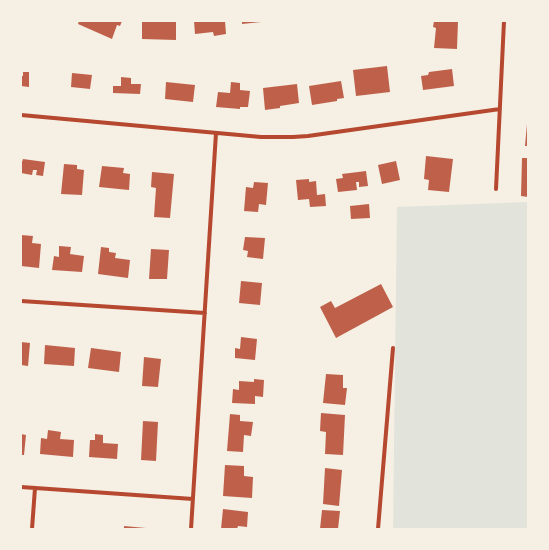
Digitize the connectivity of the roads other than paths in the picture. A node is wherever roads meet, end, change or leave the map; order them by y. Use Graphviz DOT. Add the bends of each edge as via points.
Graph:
graph roads {
  1 [pos="504,21"];
  2 [pos="500,109"];
  3 [pos="21,115"];
  4 [pos="216,133"];
  5 [pos="496,189"];
  6 [pos="21,301"];
  7 [pos="204,313"];
  8 [pos="393,348"];
  9 [pos="21,488"];
  10 [pos="35,488"];
  11 [pos="193,499"];
  12 [pos="32,529"];
  13 [pos="191,529"];
  14 [pos="378,529"];
  1 -- 2 [label="street"];
  2 -- 4 [label="street" via="308,136 261,137"];
  2 -- 5 [label="street"];
  3 -- 4 [label="street"];
  4 -- 7 [label="street"];
  6 -- 7 [label="street"];
  7 -- 11 [label="street"];
  8 -- 14 [label="street"];
  9 -- 10 [label="street"];
  10 -- 11 [label="street"];
  10 -- 12 [label="street"];
  11 -- 13 [label="street"];
}
